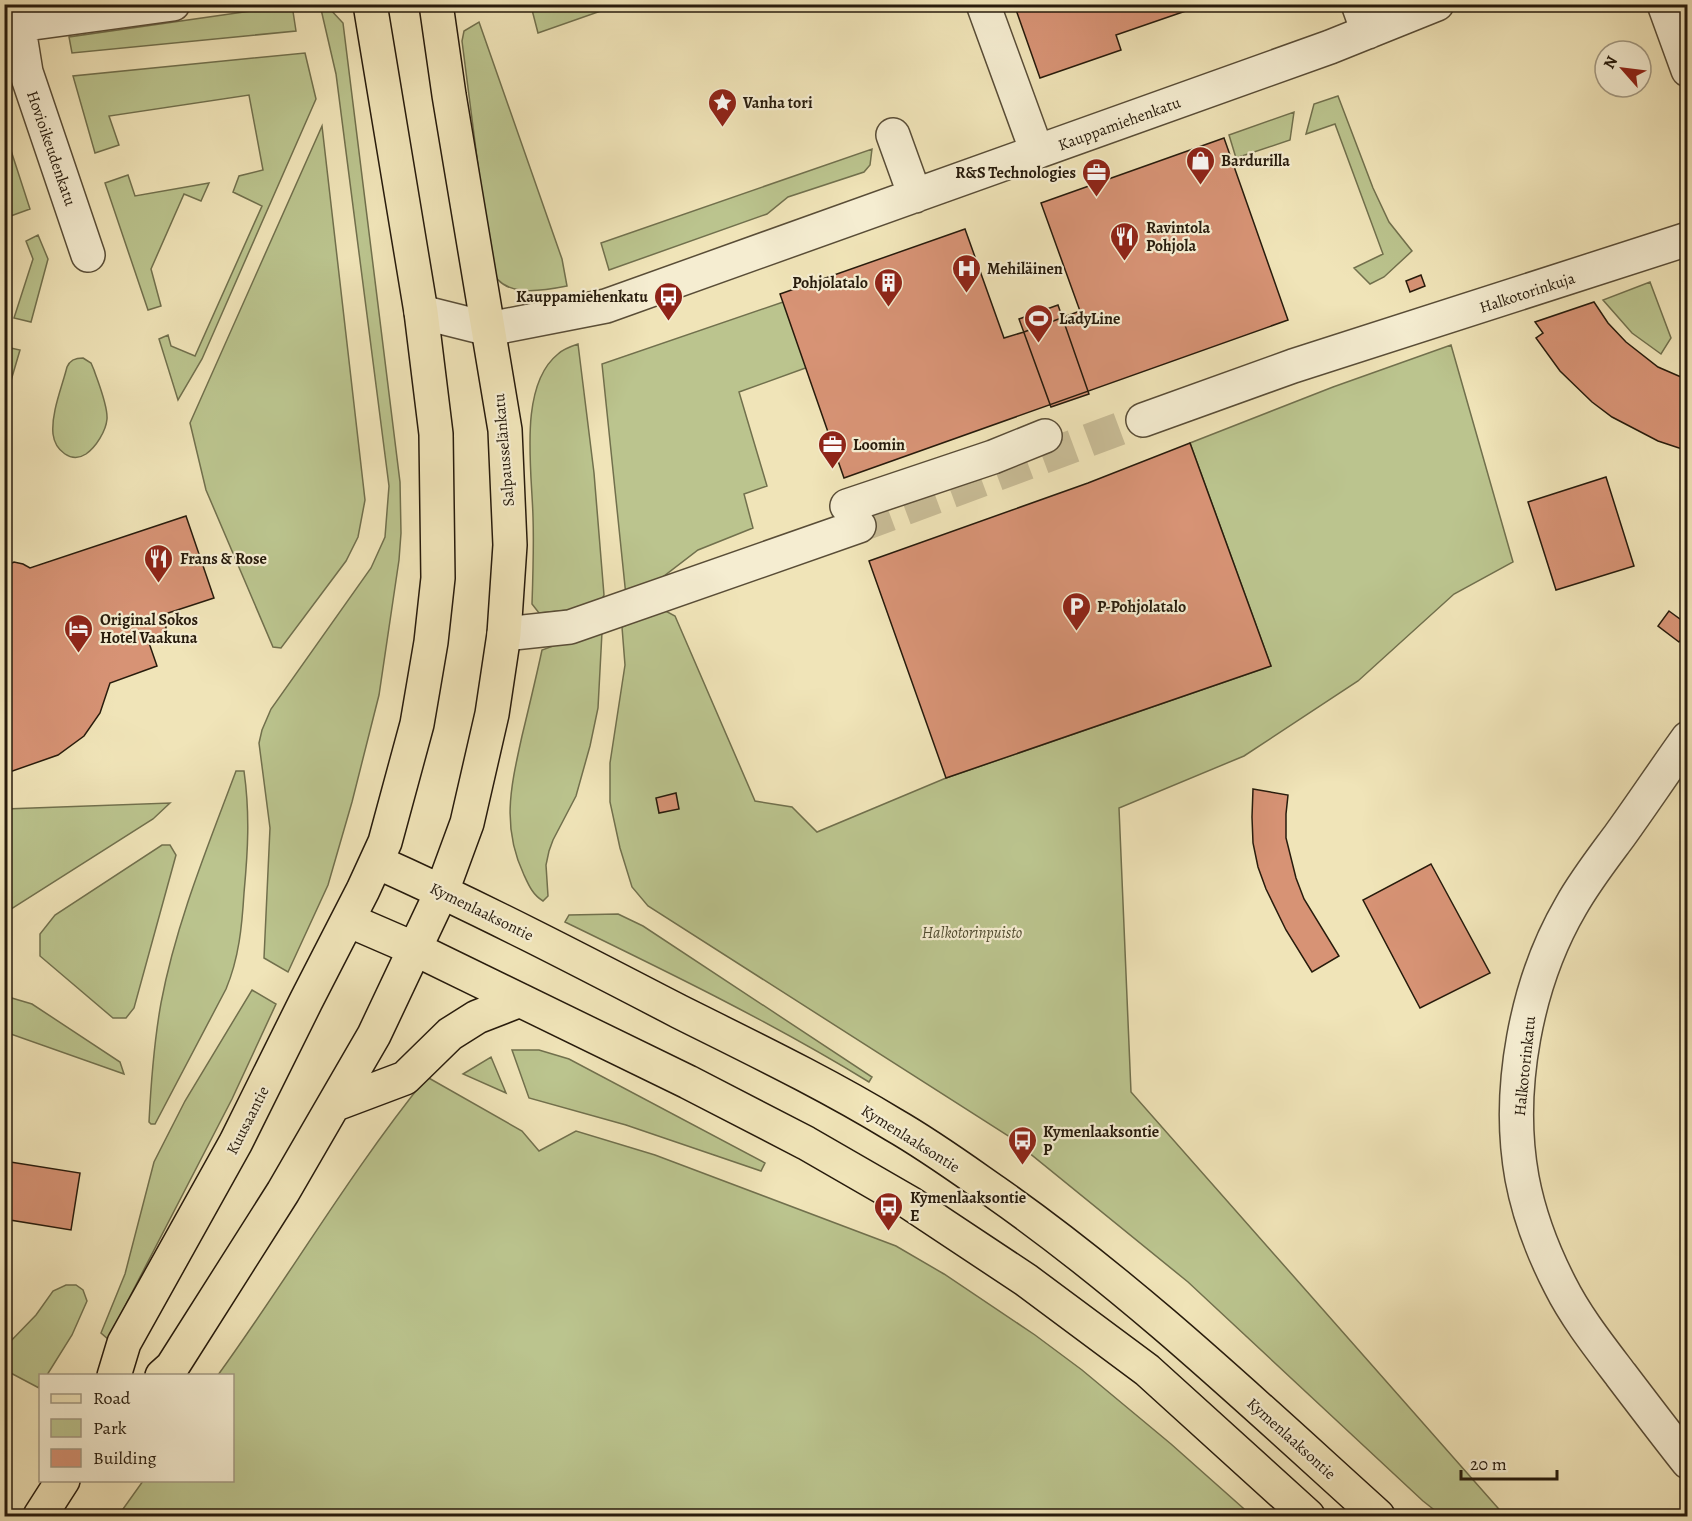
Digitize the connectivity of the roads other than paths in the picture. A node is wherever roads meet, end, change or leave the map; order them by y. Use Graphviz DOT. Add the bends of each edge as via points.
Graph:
graph roads {
  1 [pos="173,4"];
  2 [pos="370,4"];
  3 [pos="436,4"];
  4 [pos="983,4"];
  5 [pos="1437,4"];
  6 [pos="1664,4"];
  7 [pos="1363,18"];
  8 [pos="13,19"];
  9 [pos="1688,70"];
  10 [pos="893,135"];
  11 [pos="1037,152"];
  12 [pos="915,196"];
  13 [pos="1688,239"];
  14 [pos="88,255"];
  15 [pos="421,312"];
  16 [pos="489,329"];
  17 [pos="1143,420"];
  18 [pos="1045,436"];
  19 [pos="504,634"];
  20 [pos="1688,738"];
  21 [pos="376,862"];
  22 [pos="442,891"];
  23 [pos="348,920"];
  24 [pos="415,949"];
  25 [pos="518,1001"];
  26 [pos="336,1104"];
  27 [pos="115,1374"];
  28 [pos="164,1374"];
  29 [pos="1688,1462"];
  30 [pos="62,1482"];
  31 [pos="40,1516"];
  32 [pos="1308,1516"];
  33 [pos="1378,1516"];
  1 -- 8 [label="street"];
  2 -- 15 [label="main road"];
  3 -- 16 [label="main road, Salpausselänkatu"];
  4 -- 11 [label="street"];
  5 -- 7 [label="street, Kauppamiehenkatu"];
  6 -- 9 [label="street"];
  7 -- 11 [label="street, Kauppamiehenkatu"];
  8 -- 14 [label="street, Hovioikeudenkatu" via="26,72"];
  10 -- 12 [label="street"];
  11 -- 12 [label="street, Kauppamiehenkatu"];
  12 -- 16 [label="street, Kauppamiehenkatu" via="606,306"];
  13 -- 17 [label="street, Halkotorinkuja" via="1293,366"];
  15 -- 16 [label="street"];
  15 -- 21 [label="main road" via="435,434 438,578 417,724"];
  16 -- 19 [label="main road, Salpausselänkatu" via="505,430 510,545"];
  18 -- 19 [label="street" via="570,627"];
  19 -- 22 [label="main road, Salpausselänkatu" via="492,714 467,823"];
  20 -- 29 [label="street, Halkotorinkatu" via="1586,883 1555,936 1525,1031 1517,1134 1530,1210 1561,1287 1600,1347"];
  21 -- 22 [label="main road, Kymenlaaksontie"];
  21 -- 23 [label="main road, Kuusaantie"];
  22 -- 24 [label="main road"];
  22 -- 33 [label="main road, Kymenlaaksontie" via="852,1102 983,1184 1107,1277"];
  23 -- 24 [label="main road"];
  23 -- 27 [label="main road, Kuusaantie" via="236,1142 124,1343"];
  24 -- 25 [label="main road"];
  24 -- 26 [label="main road"];
  25 -- 26 [label="main road" via="477,1017 450,1034 405,1078"];
  25 -- 32 [label="main road" via="688,1082 910,1203 1026,1280 1147,1370"];
  26 -- 28 [label="main road" via="284,1192"];
  30 -- 31 [label="main road"];
}
